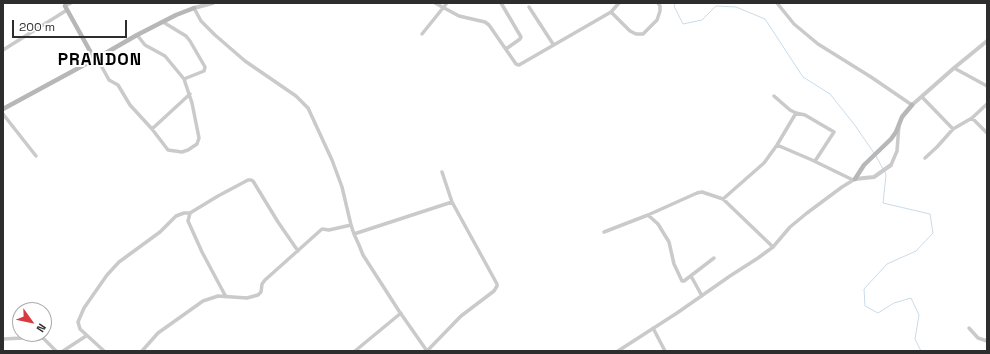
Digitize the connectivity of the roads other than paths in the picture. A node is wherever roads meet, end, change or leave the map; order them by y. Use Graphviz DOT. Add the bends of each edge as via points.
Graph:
graph roads {
  1 [pos="71,3"];
  2 [pos="213,3"];
  3 [pos="435,3"];
  4 [pos="447,3"];
  5 [pos="501,3"];
  6 [pos="619,3"];
  7 [pos="658,3"];
  8 [pos="777,3"];
  9 [pos="65,6"];
  10 [pos="529,7"];
  11 [pos="194,8"];
  12 [pos="443,8"];
  13 [pos="611,12"];
  14 [pos="163,22"];
  15 [pos="422,34"];
  16 [pos="137,35"];
  17 [pos="987,41"];
  18 [pos="553,44"];
  19 [pos="506,49"];
  20 [pos="3,50"];
  21 [pos="96,59"];
  22 [pos="954,68"];
  23 [pos="184,80"];
  24 [pos="987,86"];
  25 [pos="190,94"];
  26 [pos="774,96"];
  27 [pos="922,97"];
  28 [pos="987,104"];
  29 [pos="912,105"];
  30 [pos="3,109"];
  31 [pos="796,112"];
  32 [pos="3,114"];
  33 [pos="972,118"];
  34 [pos="899,125"];
  35 [pos="152,128"];
  36 [pos="953,129"];
  37 [pos="987,133"];
  38 [pos="777,145"];
  39 [pos="36,156"];
  40 [pos="925,158"];
  41 [pos="815,161"];
  42 [pos="891,165"];
  43 [pos="442,172"];
  44 [pos="854,180"];
  45 [pos="723,198"];
  46 [pos="452,202"];
  47 [pos="190,213"];
  48 [pos="648,215"];
  49 [pos="351,225"];
  50 [pos="604,232"];
  51 [pos="354,234"];
  52 [pos="773,247"];
  53 [pos="298,251"];
  54 [pos="714,258"];
  55 [pos="692,276"];
  56 [pos="702,296"];
  57 [pos="226,297"];
  58 [pos="401,313"];
  59 [pos="653,328"];
  60 [pos="969,328"];
  61 [pos="86,336"];
  62 [pos="3,339"];
  63 [pos="987,341"];
  64 [pos="56,351"];
  65 [pos="63,351"];
  66 [pos="104,351"];
  67 [pos="142,351"];
  68 [pos="355,351"];
  69 [pos="618,351"];
  70 [pos="665,351"];
  1 -- 9 [label="street"];
  2 -- 11 [label="street"];
  3 -- 12 [label="street"];
  4 -- 12 [label="street"];
  5 -- 19 [label="street" via="520,37"];
  6 -- 13 [label="street"];
  7 -- 13 [label="street" via="660,11 657,20 644,34 630,31"];
  8 -- 29 [label="street" via="794,24 818,44"];
  9 -- 20 [label="street"];
  9 -- 21 [label="main road"];
  10 -- 18 [label="street"];
  11 -- 14 [label="main road"];
  11 -- 49 [label="street" via="201,21 214,35 245,61 296,96 308,108 338,175"];
  12 -- 15 [label="street"];
  12 -- 19 [label="street" via="459,16 485,22"];
  13 -- 18 [label="street"];
  14 -- 16 [label="main road"];
  14 -- 23 [label="street" via="190,41 205,67 204,71"];
  16 -- 21 [label="main road"];
  16 -- 23 [label="street" via="145,45 165,56"];
  17 -- 22 [label="street"];
  18 -- 19 [label="street" via="519,65"];
  21 -- 30 [label="main road"];
  21 -- 35 [label="street" via="109,80 118,85 130,105"];
  22 -- 24 [label="street"];
  22 -- 27 [label="street"];
  23 -- 25 [label="street"];
  25 -- 35 [label="street"];
  25 -- 35 [label="street" via="199,138 197,144 182,152 168,150"];
  26 -- 31 [label="street"];
  27 -- 29 [label="street"];
  27 -- 36 [label="street"];
  28 -- 33 [label="street"];
  29 -- 34 [label="main road"];
  31 -- 38 [label="street"];
  31 -- 41 [label="street" via="806,115 834,132"];
  32 -- 39 [label="street"];
  33 -- 36 [label="street"];
  33 -- 37 [label="street"];
  34 -- 42 [label="street" via="898,151"];
  34 -- 44 [label="main road" via="888,143 864,165"];
  36 -- 40 [label="street"];
  38 -- 41 [label="street"];
  38 -- 45 [label="street" via="764,163"];
  41 -- 44 [label="street"];
  42 -- 44 [label="street" via="870,178"];
  43 -- 46 [label="street"];
  44 -- 52 [label="street" via="806,213"];
  45 -- 48 [label="street" via="698,193"];
  45 -- 52 [label="street"];
  46 -- 51 [label="street"];
  46 -- 58 [label="street" via="497,284 494,291 461,316 427,351"];
  47 -- 53 [label="street" via="251,180"];
  47 -- 57 [label="street" via="188,221"];
  47 -- 61 [label="street" via="176,216 160,232 119,262 107,275 84,308 78,322"];
  48 -- 50 [label="street"];
  48 -- 55 [label="street" via="665,233 681,280"];
  49 -- 51 [label="street"];
  49 -- 53 [label="street" via="322,230"];
  51 -- 58 [label="street" via="377,278"];
  52 -- 56 [label="street"];
  53 -- 57 [label="street" via="265,280 258,296"];
  54 -- 55 [label="street"];
  55 -- 56 [label="street"];
  56 -- 59 [label="street"];
  57 -- 67 [label="street" via="218,296 202,301 158,333"];
  58 -- 68 [label="street"];
  59 -- 69 [label="street"];
  59 -- 70 [label="street"];
  60 -- 63 [label="street" via="978,338"];
  61 -- 65 [label="street"];
  61 -- 66 [label="street"];
  62 -- 64 [label="street" via="41,337"];
}
